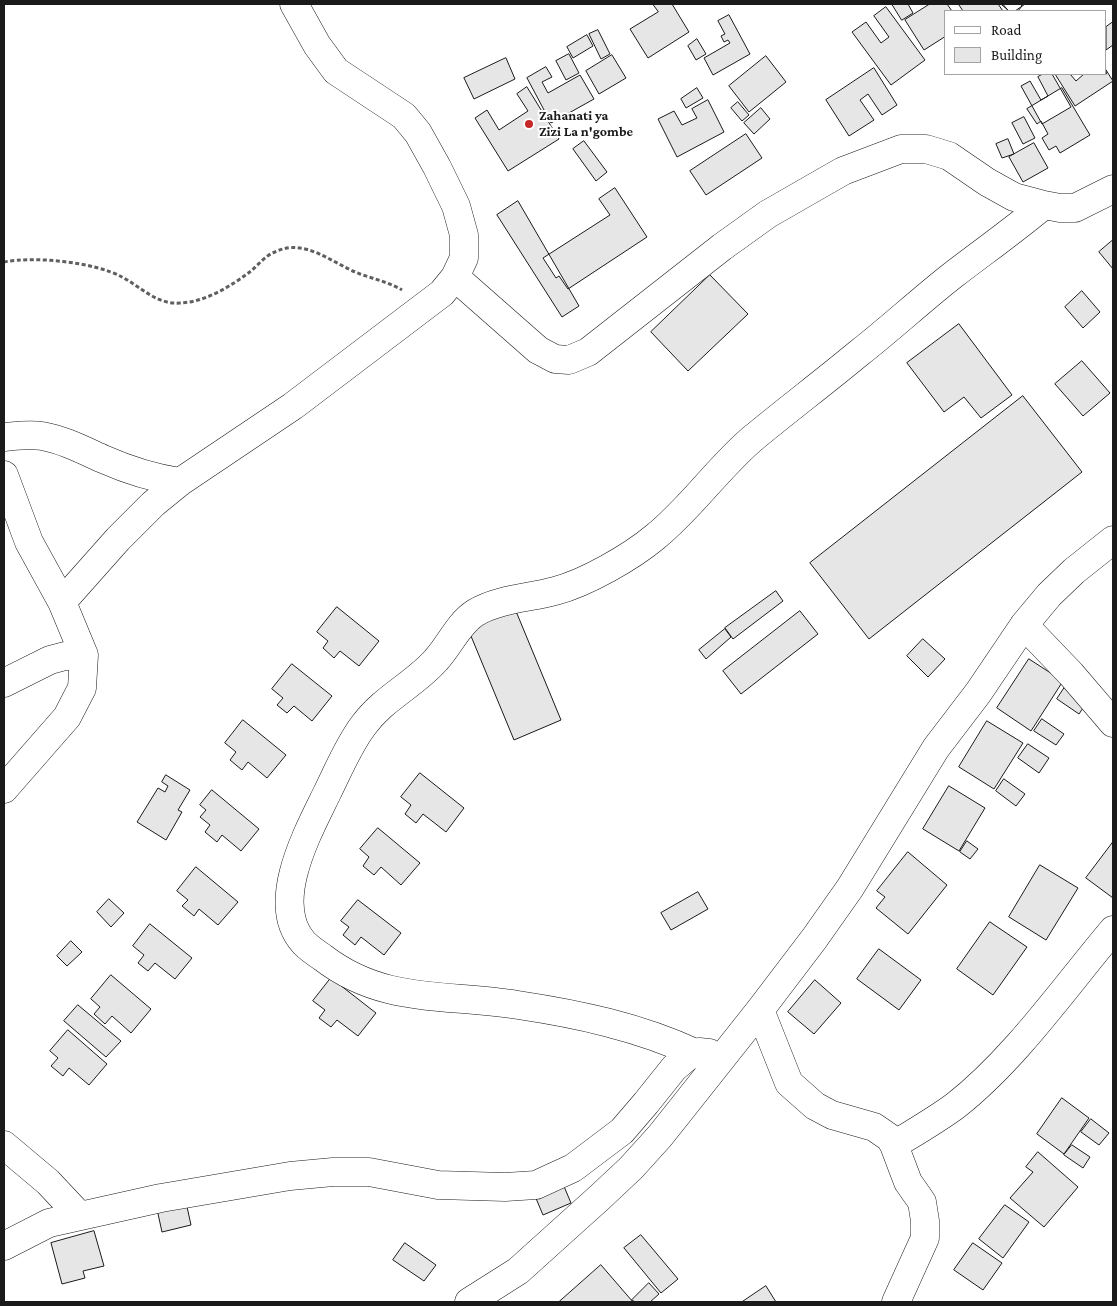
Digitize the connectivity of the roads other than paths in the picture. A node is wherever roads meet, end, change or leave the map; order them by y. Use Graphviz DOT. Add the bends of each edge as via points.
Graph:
graph roads {
  1 [pos="294,4"];
  2 [pos="1113,189"];
  3 [pos="1044,206"];
  4 [pos="455,277"];
  5 [pos="4,437"];
  6 [pos="4,475"];
  7 [pos="180,482"];
  8 [pos="1113,540"];
  9 [pos="62,602"];
  10 [pos="1024,625"];
  11 [pos="84,655"];
  12 [pos="4,683"];
  13 [pos="1113,723"];
  14 [pos="4,789"];
  15 [pos="1113,930"];
  16 [pos="760,1010"];
  17 [pos="694,1053"];
  18 [pos="725,1056"];
  19 [pos="4,1145"];
  20 [pos="894,1145"];
  21 [pos="79,1215"];
  22 [pos="4,1246"];
  23 [pos="475,1301"];
  24 [pos="896,1302"];
  1 -- 4 [label="street" via="336,71 404,116 418,133 456,206 464,235 464,258"];
  2 -- 3 [label="street" via="1075,208"];
  3 -- 4 [label="street" via="1014,197 949,156 926,149 901,149 843,171 768,214 588,352 569,360 555,359 538,350"];
  3 -- 17 [label="street" via="953,275 752,440 677,519 651,540 571,586 504,602 470,616 438,658 379,707 361,728 308,834 295,869 290,896 292,925 304,943 352,977 371,986 409,995 515,1004 581,1017 666,1040"];
  4 -- 7 [label="street" via="442,293 293,406"];
  5 -- 7 [label="street" via="42,436 132,471"];
  6 -- 9 [label="street" via="29,542"];
  7 -- 9 [label="street" via="118,539"];
  8 -- 10 [label="street" via="1074,572"];
  9 -- 11 [label="street"];
  10 -- 13 [label="street" via="1072,674"];
  10 -- 16 [label="street" via="936,748 850,888"];
  11 -- 12 [label="street" via="50,660"];
  11 -- 14 [label="street" via="82,688 67,716"];
  15 -- 20 [label="street" via="989,1075 955,1106"];
  16 -- 18 [label="street"];
  16 -- 20 [label="street" via="789,1083 815,1106 832,1115 874,1127 890,1138"];
  17 -- 18 [label="street"];
  17 -- 21 [label="street" via="674,1068 622,1131 605,1146 574,1168 536,1185 438,1185 369,1172 333,1172 290,1176"];
  18 -- 23 [label="street" via="631,1168 518,1271"];
  19 -- 21 [label="street" via="48,1182"];
  20 -- 24 [label="street" via="908,1182 922,1202 925,1221 925,1238"];
  21 -- 22 [label="street" via="49,1223"];
}
